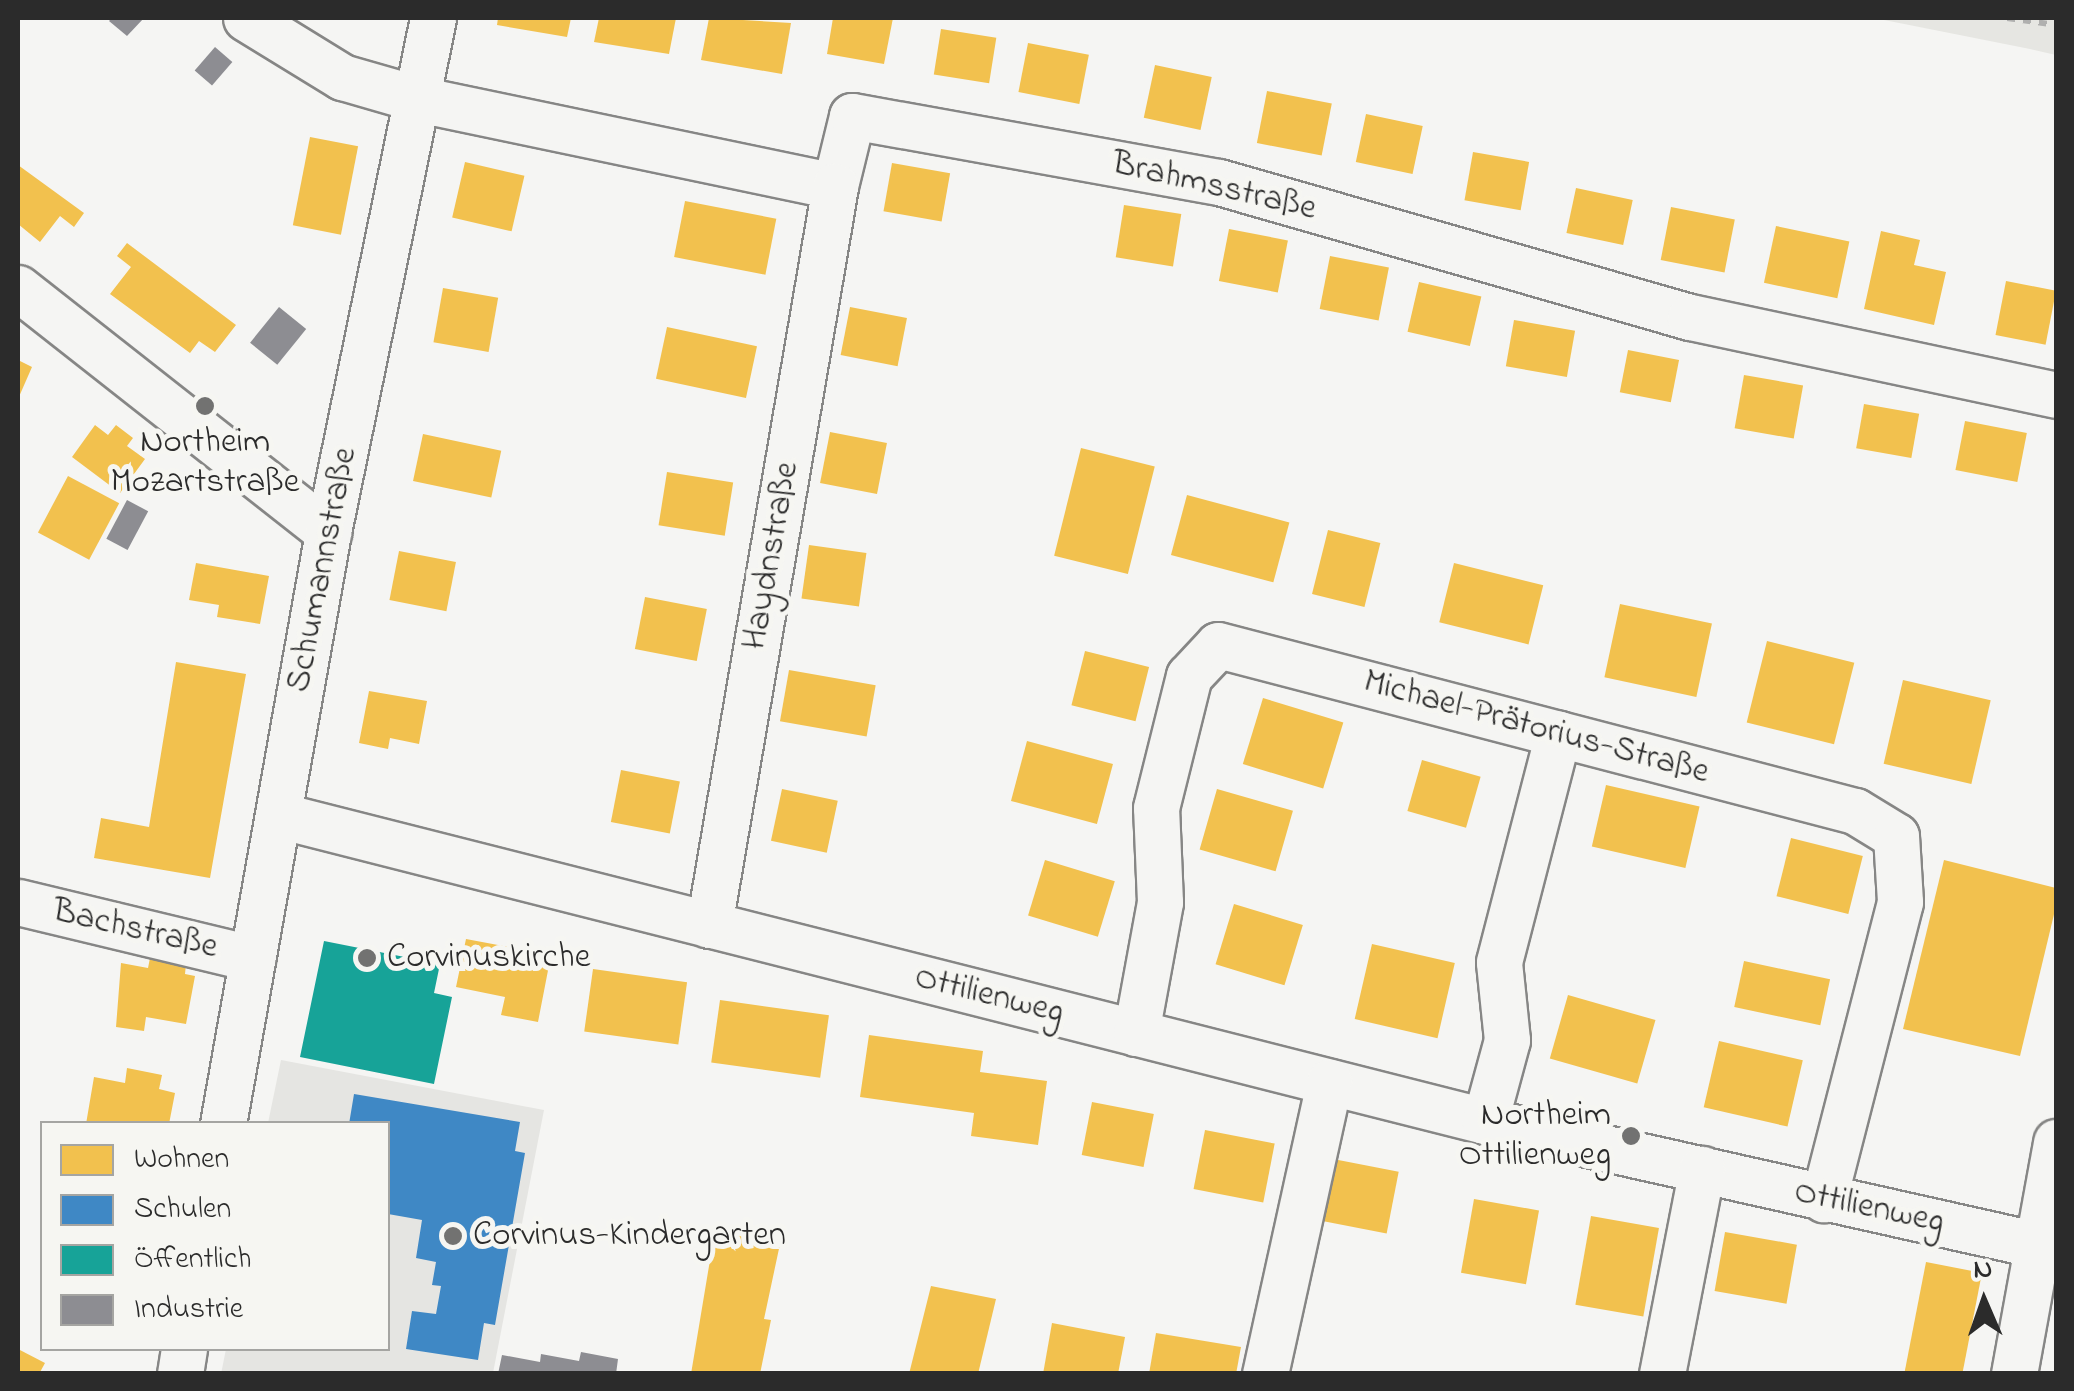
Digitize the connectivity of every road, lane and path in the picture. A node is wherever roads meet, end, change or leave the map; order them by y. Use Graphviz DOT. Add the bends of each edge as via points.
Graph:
graph roads {
  1 [pos="246,18"];
  2 [pos="433,18"];
  3 [pos="2007,18"];
  4 [pos="2056,24"];
  5 [pos="418,99"];
  6 [pos="835,186"];
  7 [pos="18,288"];
  8 [pos="2056,395"];
  9 [pos="328,532"];
  10 [pos="1558,734"];
  11 [pos="278,815"];
  12 [pos="18,902"];
  13 [pos="709,925"];
  14 [pos="252,958"];
  15 [pos="1136,1033"];
  16 [pos="1329,1082"];
  17 [pos="224,1121"];
  18 [pos="1485,1121"];
  19 [pos="2056,1142"];
  20 [pos="1702,1170"];
  21 [pos="1824,1199"];
  22 [pos="2046,1246"];
  23 [pos="1264,1374"];
  24 [pos="1662,1374"];
  25 [pos="2014,1374"];
  1 -- 5 [label="street" via="342,77"];
  2 -- 5 [label="street, Schumannstraße"];
  3 -- 4 [label="path"];
  5 -- 6 [label="street"];
  5 -- 9 [label="street, Schumannstraße"];
  6 -- 8 [label="street, Brahmsstraße" via="852,116 1219,182 1690,317"];
  6 -- 13 [label="street, Haydnstraße"];
  7 -- 9 [label="street"];
  9 -- 11 [label="street, Schumannstraße"];
  10 -- 15 [label="street, Michael-Prätorius-Straße" via="1218,645 1189,676 1156,808 1160,902"];
  10 -- 18 [label="street" via="1499,962 1507,1040"];
  10 -- 21 [label="street, Michael-Prätorius-Straße" via="1855,810 1896,836 1900,902"];
  11 -- 13 [label="street, Ottilienweg"];
  11 -- 14 [label="street, Schumannstraße"];
  12 -- 14 [label="street, Bachstraße"];
  13 -- 15 [label="street, Ottilienweg"];
  14 -- 17 [label="street, Schumannstraße"];
  15 -- 16 [label="street, Ottilienweg"];
  16 -- 18 [label="street, Ottilienweg"];
  16 -- 23 [label="street"];
  18 -- 20 [label="street, Ottilienweg"];
  19 -- 22 [label="street"];
  20 -- 21 [label="street, Ottilienweg"];
  20 -- 24 [label="street"];
  21 -- 22 [label="street, Ottilienweg"];
  22 -- 25 [label="street"];
}
